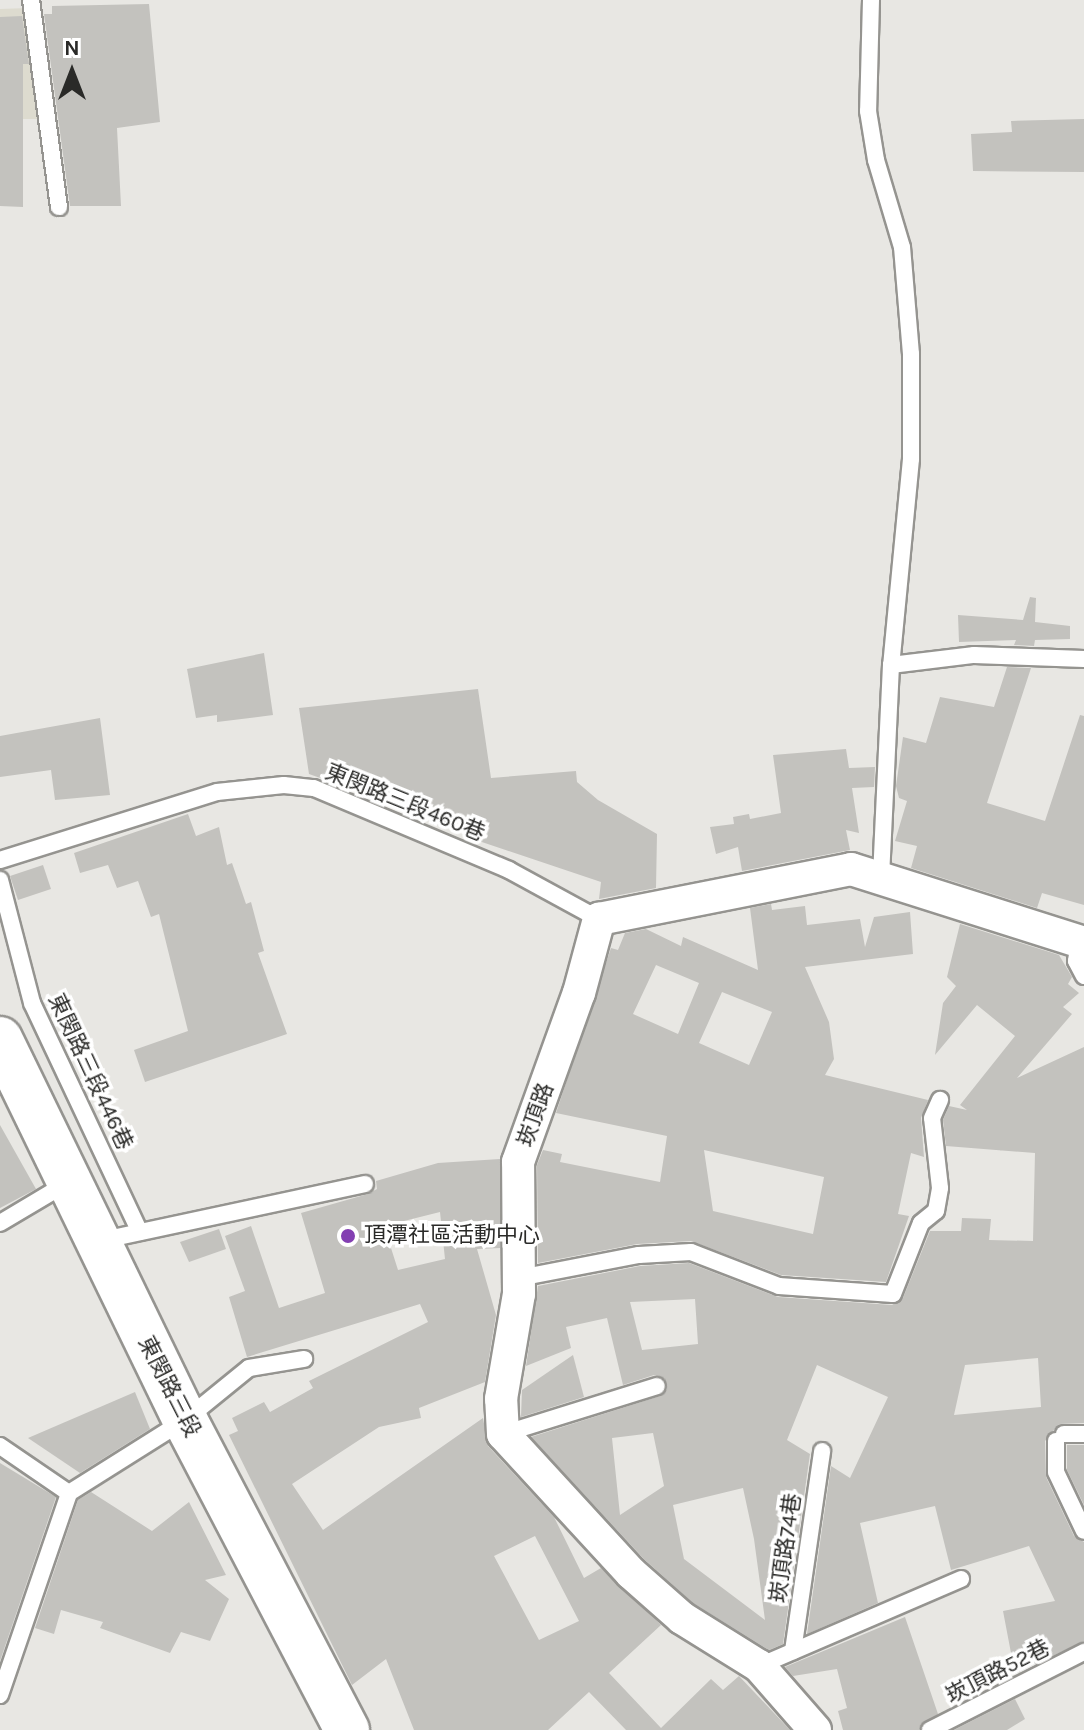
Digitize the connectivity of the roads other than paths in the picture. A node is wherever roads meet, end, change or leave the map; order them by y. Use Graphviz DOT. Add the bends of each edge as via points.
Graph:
graph roads {
  1 [pos="31,0"];
  2 [pos="871,0"];
  3 [pos="59,207"];
  4 [pos="1084,659"];
  5 [pos="891,665"];
  6 [pos="0,860"];
  7 [pos="881,875"];
  8 [pos="0,880"];
  9 [pos="599,919"];
  10 [pos="1081,943"];
  11 [pos="1084,976"];
  12 [pos="0,1039"];
  13 [pos="940,1100"];
  14 [pos="68,1182"];
  15 [pos="365,1184"];
  16 [pos="0,1223"];
  17 [pos="140,1232"];
  18 [pos="97,1241"];
  19 [pos="519,1278"];
  20 [pos="304,1359"];
  21 [pos="657,1386"];
  22 [pos="185,1420"];
  23 [pos="503,1434"];
  24 [pos="1084,1434"];
  25 [pos="0,1446"];
  26 [pos="822,1451"];
  27 [pos="69,1493"];
  28 [pos="1084,1531"];
  29 [pos="961,1579"];
  30 [pos="793,1651"];
  31 [pos="1084,1652"];
  32 [pos="759,1666"];
  33 [pos="0,1695"];
  34 [pos="347,1730"];
  35 [pos="815,1730"];
  36 [pos="930,1730"];
  1 -- 3 [label="lane"];
  2 -- 5 [label="lane" via="868,111 876,160 902,247 911,354 911,459"];
  4 -- 5 [label="lane" via="974,655"];
  5 -- 7 [label="lane"];
  6 -- 9 [label="lane, 東閔路三段460巷" via="217,792 284,785 314,788 496,864"];
  7 -- 9 [label="street" via="851,869"];
  7 -- 10 [label="street"];
  8 -- 17 [label="lane, 東閔路三段446巷" via="32,1003"];
  9 -- 19 [label="street, 崁頂路" via="579,993 518,1162"];
  10 -- 11 [label="lane" via="1076,961"];
  12 -- 14 [label="main road, 東閔路三段"];
  13 -- 19 [label="lane" via="932,1118 940,1188 936,1211 921,1223 893,1294 779,1286 691,1252 639,1255"];
  14 -- 16 [label="lane"];
  14 -- 18 [label="main road, 東閔路三段"];
  15 -- 17 [label="lane"];
  17 -- 18 [label="lane"];
  18 -- 22 [label="main road, 東閔路三段"];
  19 -- 23 [label="street, 崁頂路" via="501,1399"];
  20 -- 22 [label="lane" via="249,1368"];
  21 -- 23 [label="lane"];
  22 -- 27 [label="lane"];
  22 -- 34 [label="main road, 東閔路三段"];
  23 -- 32 [label="street" via="631,1573 682,1618"];
  24 -- 28 [label="lane" via="1060,1437 1056,1472"];
  25 -- 27 [label="lane"];
  26 -- 30 [label="lane, 崁頂路74巷"];
  27 -- 33 [label="lane"];
  29 -- 30 [label="lane"];
  30 -- 32 [label="lane"];
  31 -- 36 [label="lane, 崁頂路52巷"];
  32 -- 35 [label="street"];
}
